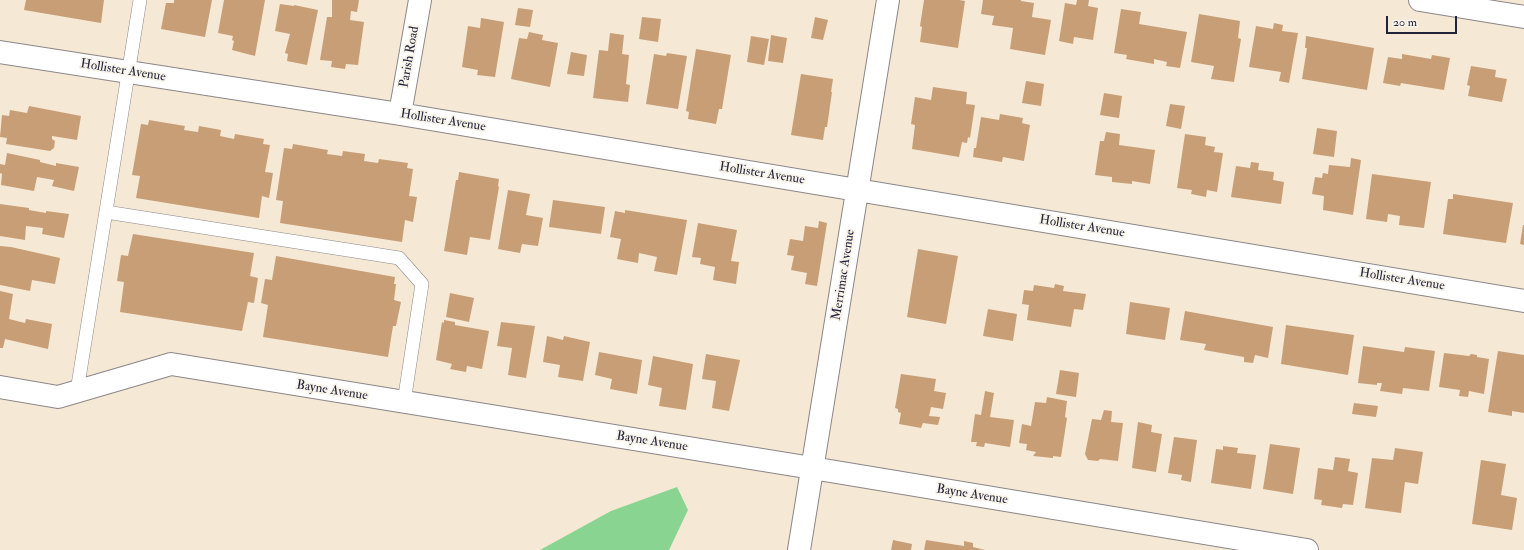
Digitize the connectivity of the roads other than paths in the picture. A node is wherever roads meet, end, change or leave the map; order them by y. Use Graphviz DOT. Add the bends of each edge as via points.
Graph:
graph roads {
  1 [pos="140,0"];
  2 [pos="420,0"];
  3 [pos="888,0"];
  4 [pos="1420,0"];
  5 [pos="1524,17"];
  6 [pos="0,52"];
  7 [pos="129,72"];
  8 [pos="400,114"];
  9 [pos="858,190"];
  10 [pos="106,212"];
  11 [pos="1524,301"];
  12 [pos="0,387"];
  13 [pos="77,391"];
  14 [pos="404,402"];
  15 [pos="812,468"];
  16 [pos="799,550"];
  17 [pos="1307,550"];
  1 -- 7 [label="lane"];
  2 -- 8 [label="street, Parish Road"];
  3 -- 9 [label="street, Merrimac Avenue"];
  4 -- 5 [label="street"];
  6 -- 7 [label="street, Hollister Avenue"];
  7 -- 8 [label="street, Hollister Avenue"];
  7 -- 10 [label="lane"];
  8 -- 9 [label="street, Hollister Avenue"];
  9 -- 11 [label="street, Hollister Avenue"];
  9 -- 15 [label="street, Merrimac Avenue"];
  10 -- 13 [label="lane"];
  10 -- 14 [label="lane" via="399,258 422,284"];
  12 -- 13 [label="street, Bayne Avenue" via="58,397"];
  13 -- 14 [label="street, Bayne Avenue" via="171,364"];
  14 -- 15 [label="street, Bayne Avenue"];
  15 -- 16 [label="street, Merrimac Avenue"];
  15 -- 17 [label="street, Bayne Avenue"];
}
